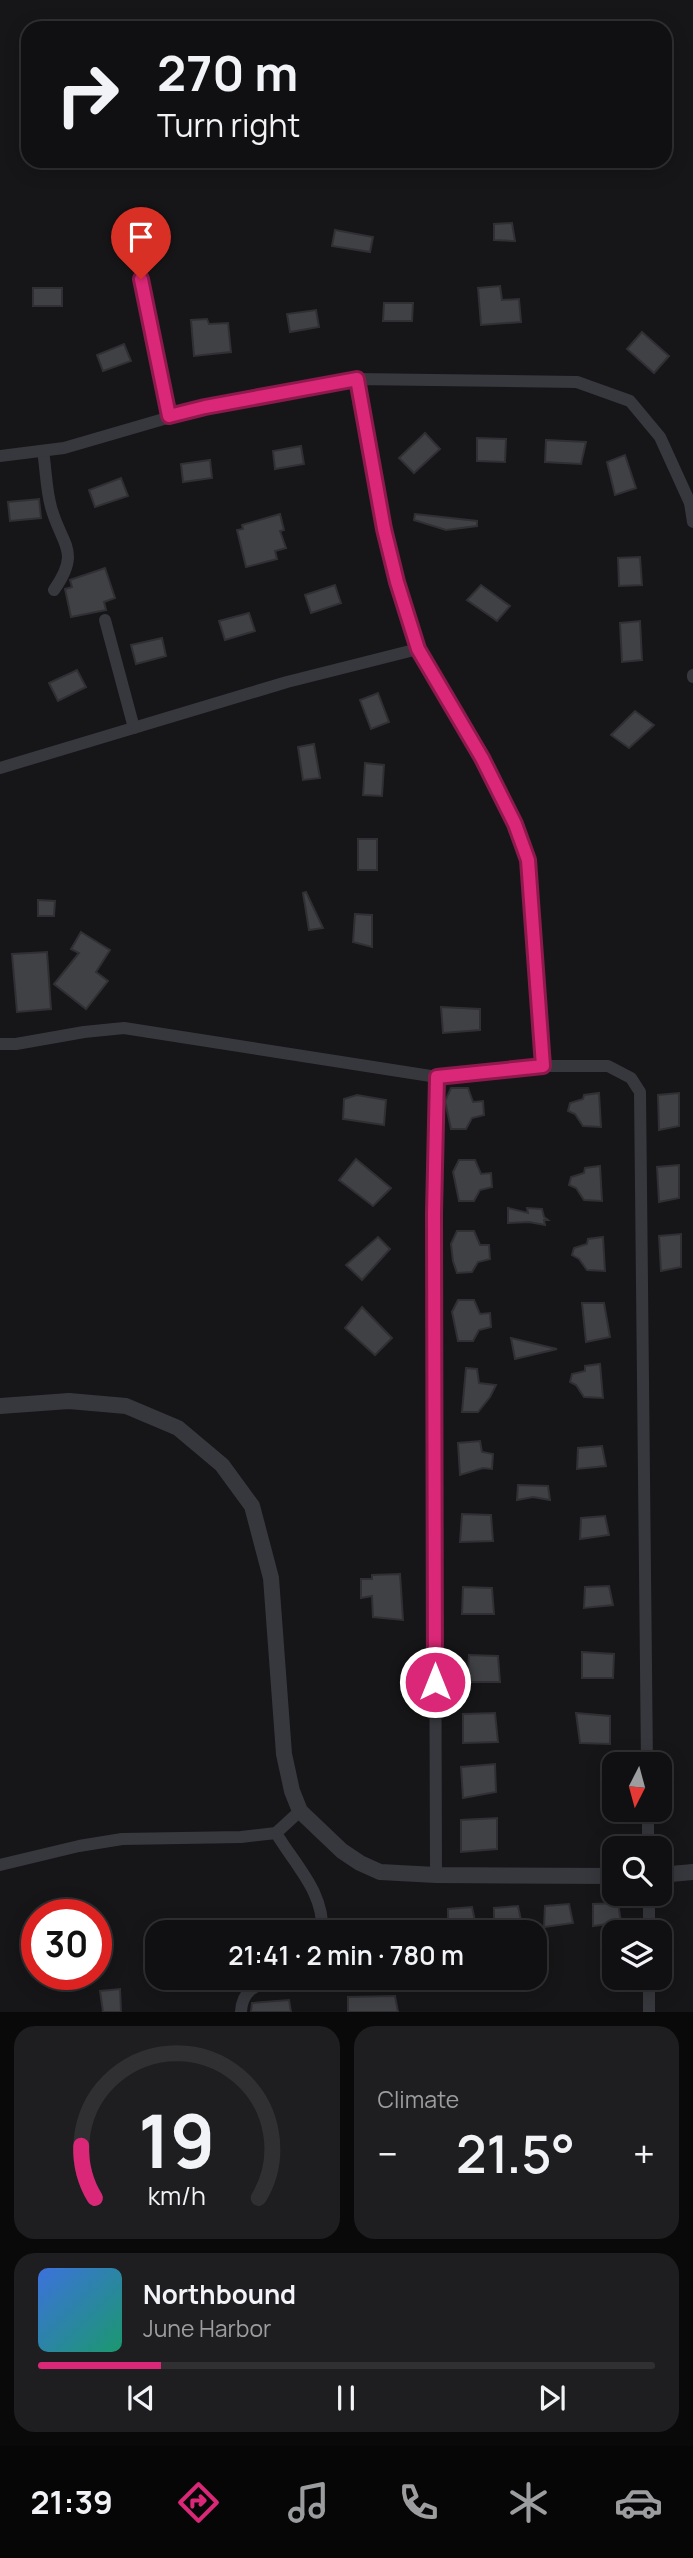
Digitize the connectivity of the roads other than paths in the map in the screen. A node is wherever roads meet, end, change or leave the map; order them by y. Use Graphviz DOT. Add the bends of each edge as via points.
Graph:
graph roads {
  1 [pos="141,279"];
  2 [pos="357,379"];
  3 [pos="169,416"];
  4 [pos="43,451"];
  5 [pos="0,456"];
  6 [pos="693,522"];
  7 [pos="54,590"];
  8 [pos="105,620"];
  9 [pos="418,649"];
  10 [pos="134,728"];
  11 [pos="0,768"];
  12 [pos="0,1044"];
  13 [pos="543,1066"];
  14 [pos="437,1077"];
  15 [pos="0,1406"];
  16 [pos="647,1752"];
  17 [pos="300,1811"];
  18 [pos="276,1833"];
  19 [pos="0,1866"];
  20 [pos="693,1872"];
  21 [pos="672,1874"];
  22 [pos="436,1875"];
  23 [pos="602,1876"];
  24 [pos="322,1920"];
  25 [pos="249,1990"];
  26 [pos="649,1990"];
  27 [pos="241,2012"];
  28 [pos="649,2012"];
  1 -- 3 [label="street"];
  2 -- 3 [label="street"];
  2 -- 6 [label="street" via="577,382 630,401 660,437 690,503"];
  2 -- 9 [label="street" via="384,529"];
  3 -- 4 [label="street"];
  4 -- 5 [label="street"];
  4 -- 7 [label="street" via="51,508 68,555 68,566"];
  8 -- 10 [label="street"];
  9 -- 10 [label="street" via="286,682"];
  9 -- 13 [label="street" via="482,758 528,860"];
  10 -- 11 [label="street"];
  12 -- 14 [label="street" via="124,1028"];
  13 -- 14 [label="street"];
  13 -- 16 [label="street" via="608,1066 631,1078 640,1092"];
  14 -- 22 [label="street"];
  15 -- 17 [label="street" via="69,1401 126,1406 178,1428 222,1465 252,1506 271,1578 284,1754"];
  17 -- 18 [label="street"];
  17 -- 22 [label="street" via="360,1863 380,1872"];
  18 -- 19 [label="street" via="122,1839"];
  18 -- 24 [label="street" via="313,1888"];
  20 -- 21 [label="street"];
  22 -- 23 [label="street"];
  25 -- 27 [label="street"];
  26 -- 28 [label="street"];
}
